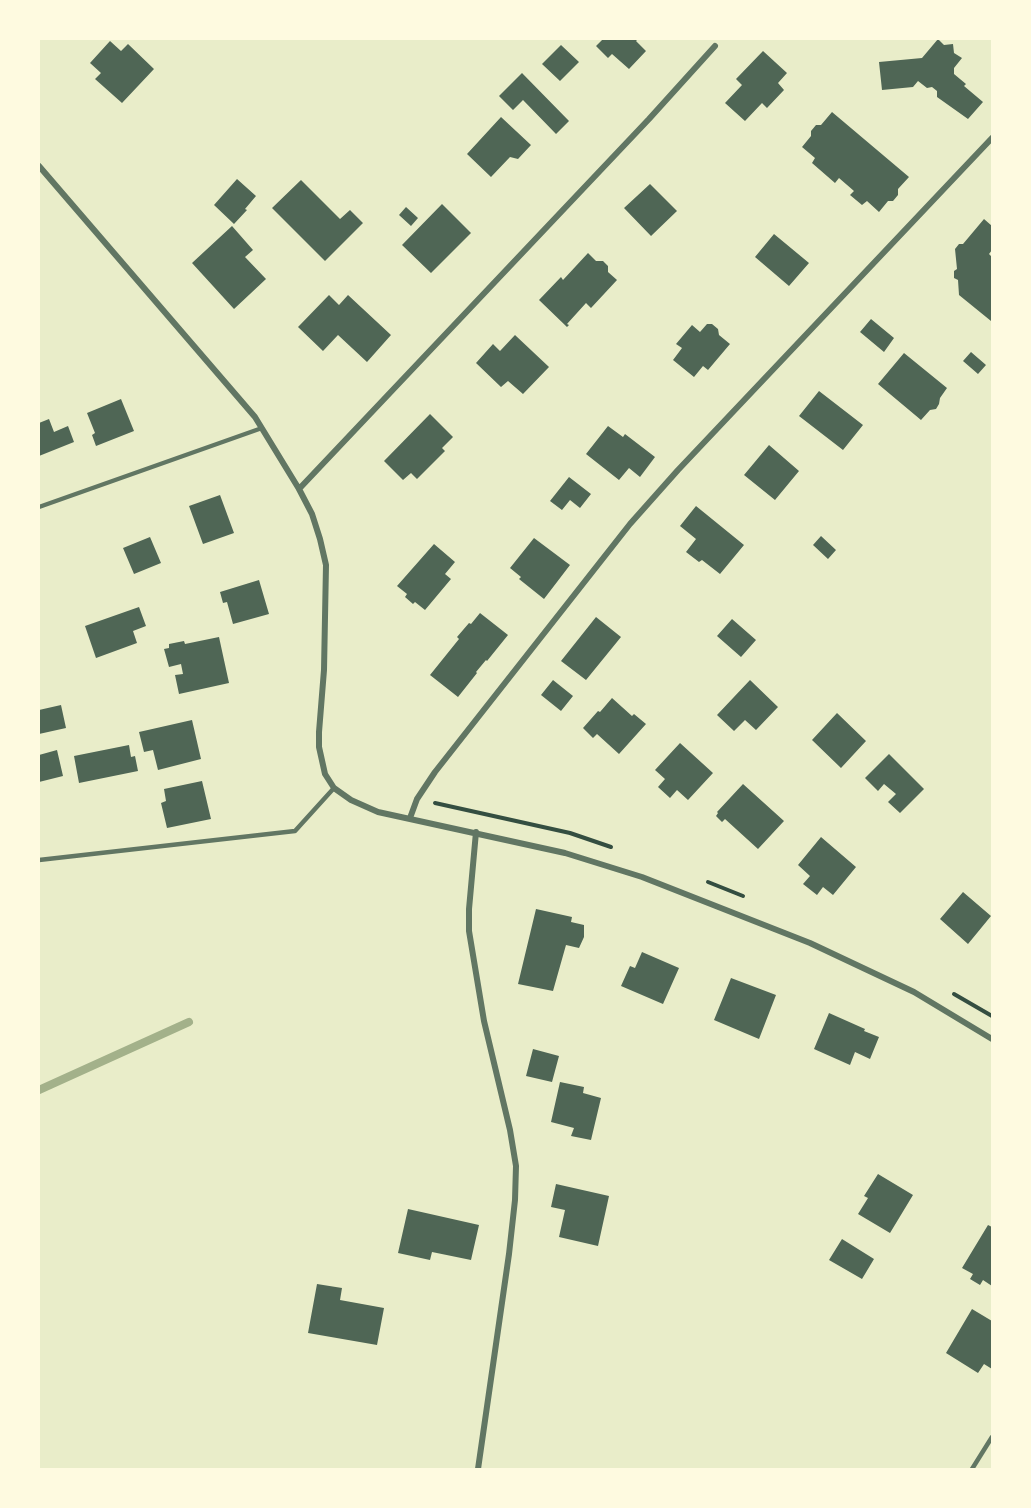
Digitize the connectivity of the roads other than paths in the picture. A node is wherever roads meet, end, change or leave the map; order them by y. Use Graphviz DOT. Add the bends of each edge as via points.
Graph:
graph roads {
  1 [pos="715,46"];
  2 [pos="992,138"];
  3 [pos="39,166"];
  4 [pos="262,428"];
  5 [pos="299,489"];
  6 [pos="39,507"];
  7 [pos="333,788"];
  8 [pos="410,818"];
  9 [pos="476,832"];
  10 [pos="39,860"];
  11 [pos="992,1039"];
  12 [pos="992,1437"];
  13 [pos="478,1469"];
  14 [pos="972,1469"];
  1 -- 5 [label="street"];
  2 -- 8 [label="street" via="630,524 435,772"];
  3 -- 4 [label="street"];
  4 -- 5 [label="street"];
  4 -- 6 [label="lane"];
  5 -- 7 [label="street" via="312,514 326,565 319,732 322,763"];
  7 -- 8 [label="street" via="363,807"];
  7 -- 10 [label="lane" via="294,831"];
  8 -- 9 [label="street"];
  9 -- 11 [label="street" via="565,853 642,877 810,943 914,992"];
  9 -- 13 [label="street" via="469,931 516,1166 509,1254"];
  12 -- 14 [label="lane"];
}
